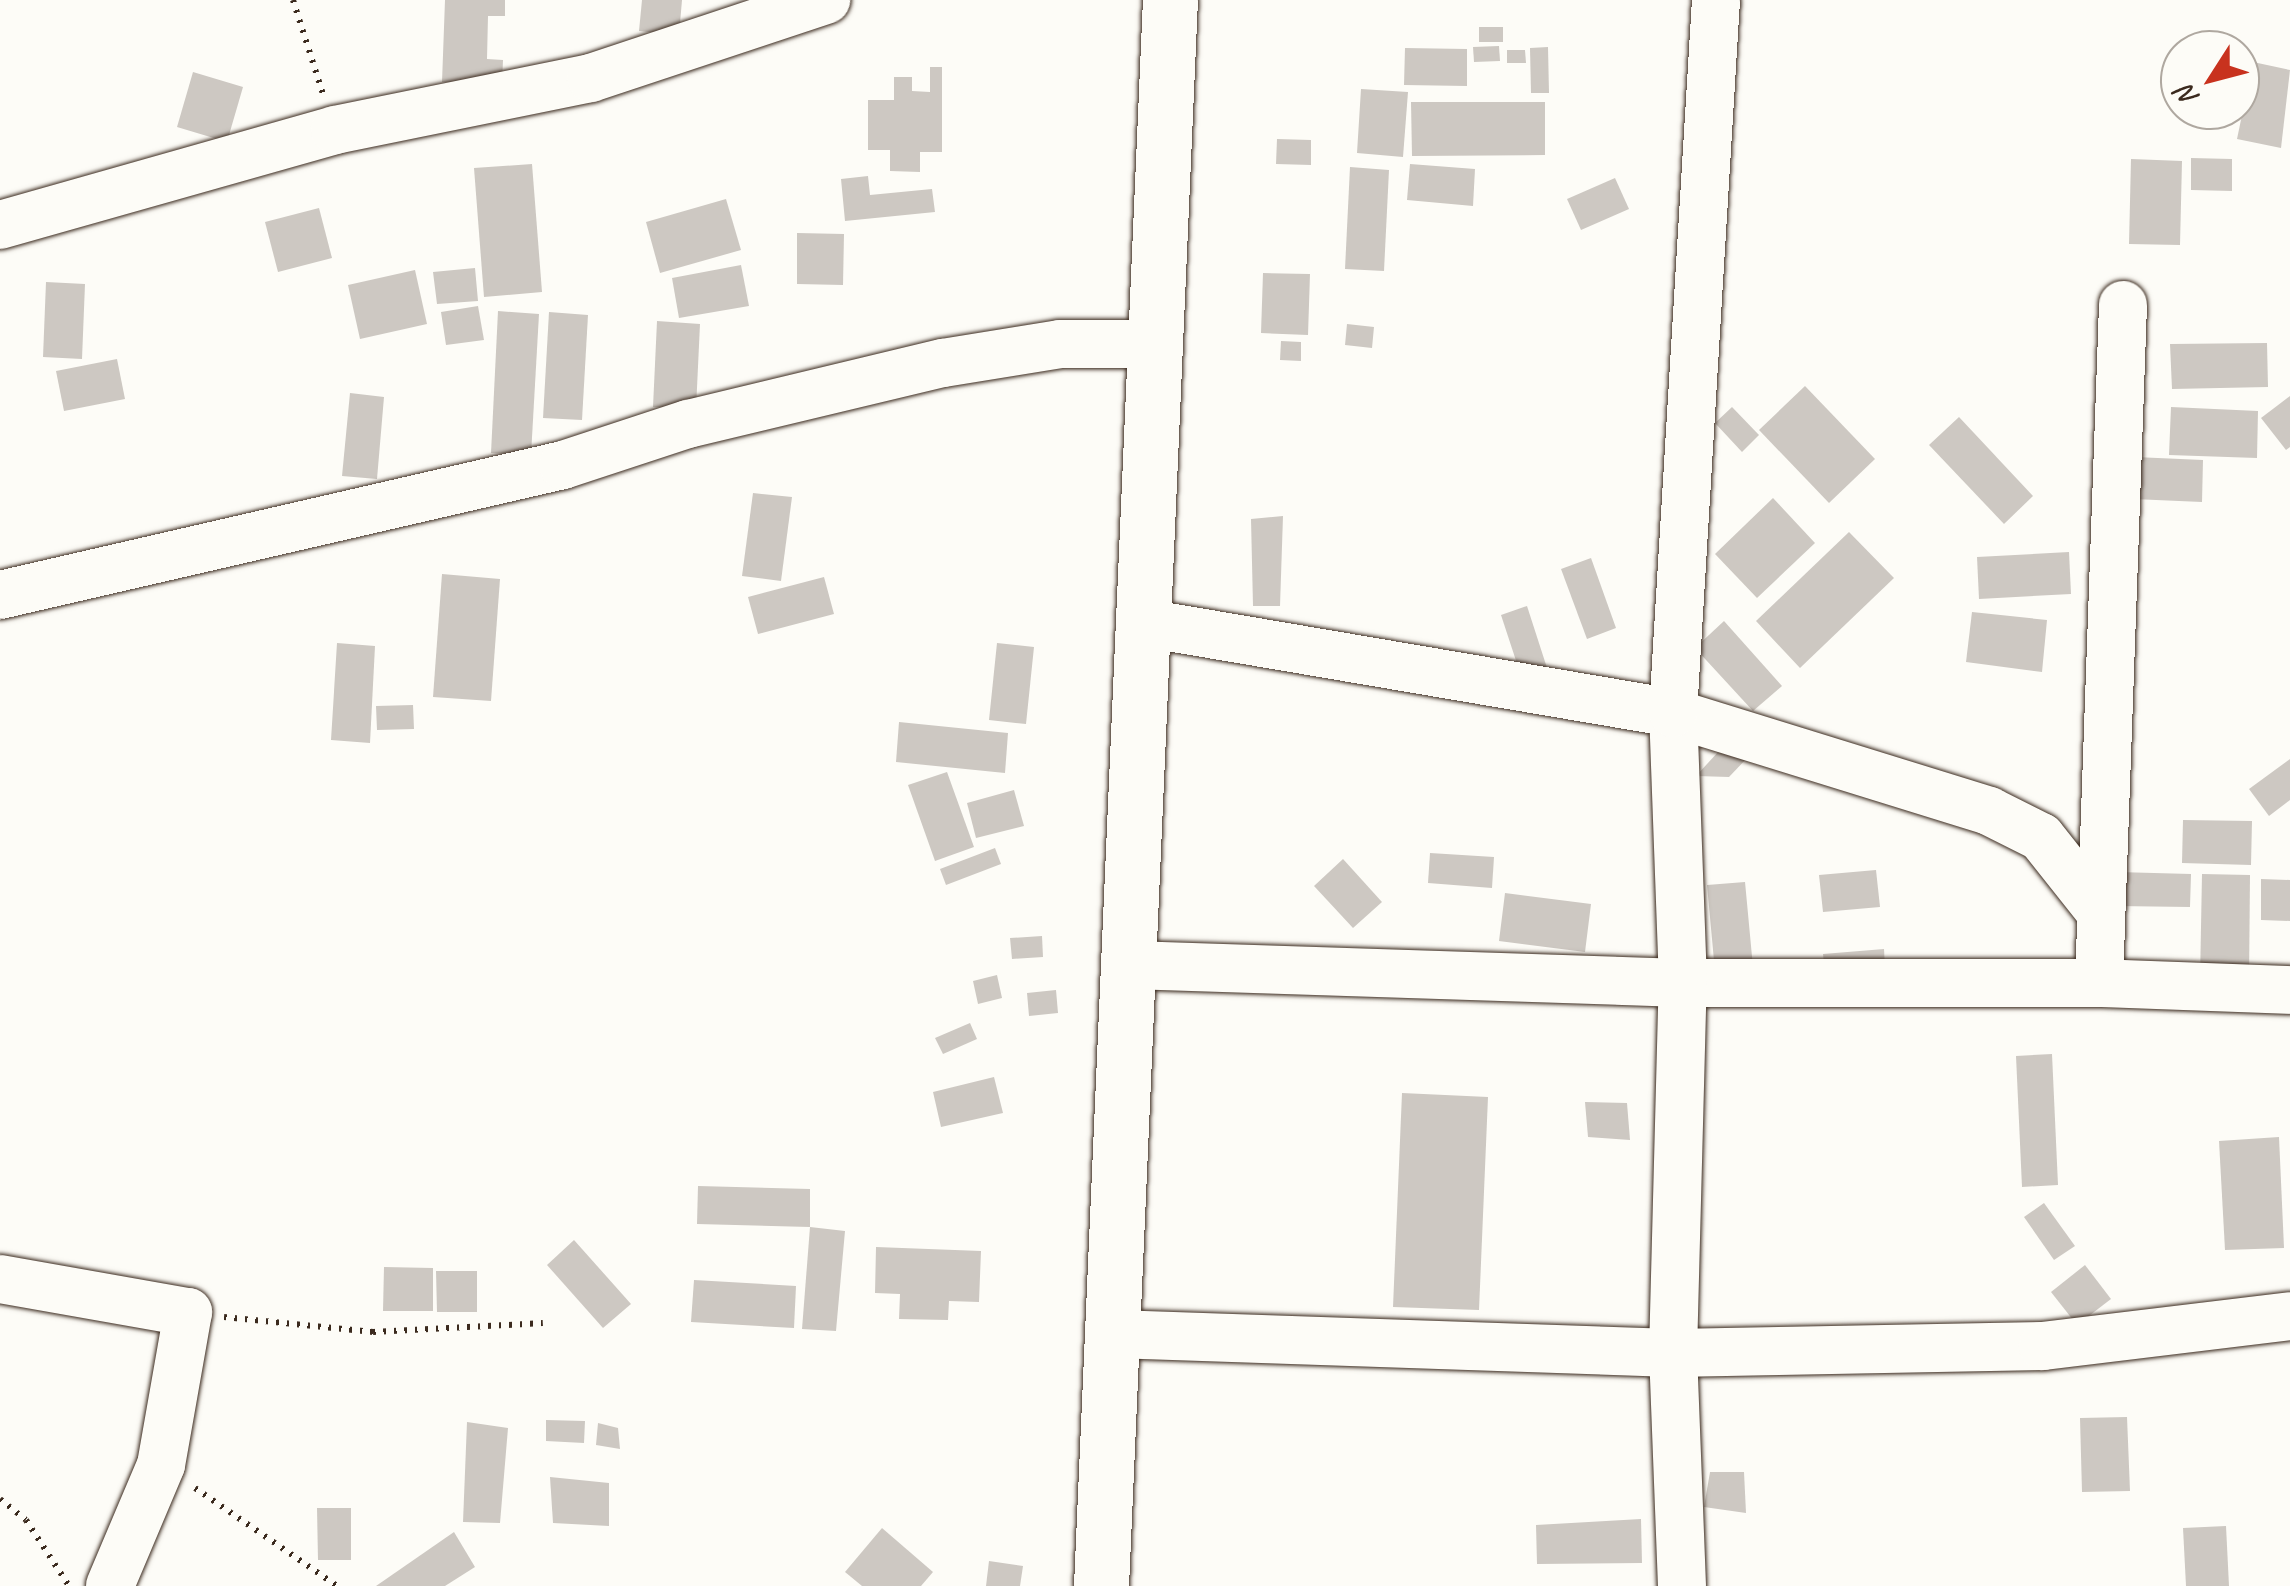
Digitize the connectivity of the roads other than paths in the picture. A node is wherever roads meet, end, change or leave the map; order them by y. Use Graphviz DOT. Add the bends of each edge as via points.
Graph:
graph roads {
  1 [pos="826,0"];
  2 [pos="1170,0"];
  3 [pos="1716,0"];
  4 [pos="0,225"];
  5 [pos="2123,305"];
  6 [pos="1158,344"];
  7 [pos="0,595"];
  8 [pos="1145,623"];
  9 [pos="1673,713"];
  10 [pos="2098,909"];
  11 [pos="1130,966"];
  12 [pos="2100,982"];
  13 [pos="1683,983"];
  14 [pos="2290,990"];
  15 [pos="0,1279"];
  16 [pos="2290,1316"];
  17 [pos="1114,1334"];
  18 [pos="1673,1353"];
  19 [pos="110,1586"];
  20 [pos="1101,1586"];
  21 [pos="1682,1586"];
  1 -- 4 [label="street" via="557,87 336,130"];
  2 -- 6 [label="highway"];
  3 -- 9 [label="street"];
  5 -- 10 [label="street" via="2107,849"];
  6 -- 7 [label="street" via="1060,344 943,364 688,424 544,470"];
  6 -- 8 [label="highway"];
  8 -- 9 [label="street"];
  8 -- 11 [label="highway"];
  9 -- 10 [label="street" via="1989,812 2041,837"];
  9 -- 13 [label="street"];
  10 -- 12 [label="street"];
  11 -- 13 [label="street"];
  11 -- 17 [label="highway"];
  12 -- 13 [label="street"];
  12 -- 14 [label="street"];
  13 -- 18 [label="street"];
  15 -- 19 [label="street" via="188,1312 161,1465"];
  16 -- 18 [label="street" via="2043,1346"];
  17 -- 18 [label="street"];
  17 -- 20 [label="highway"];
  18 -- 21 [label="street"];
}
